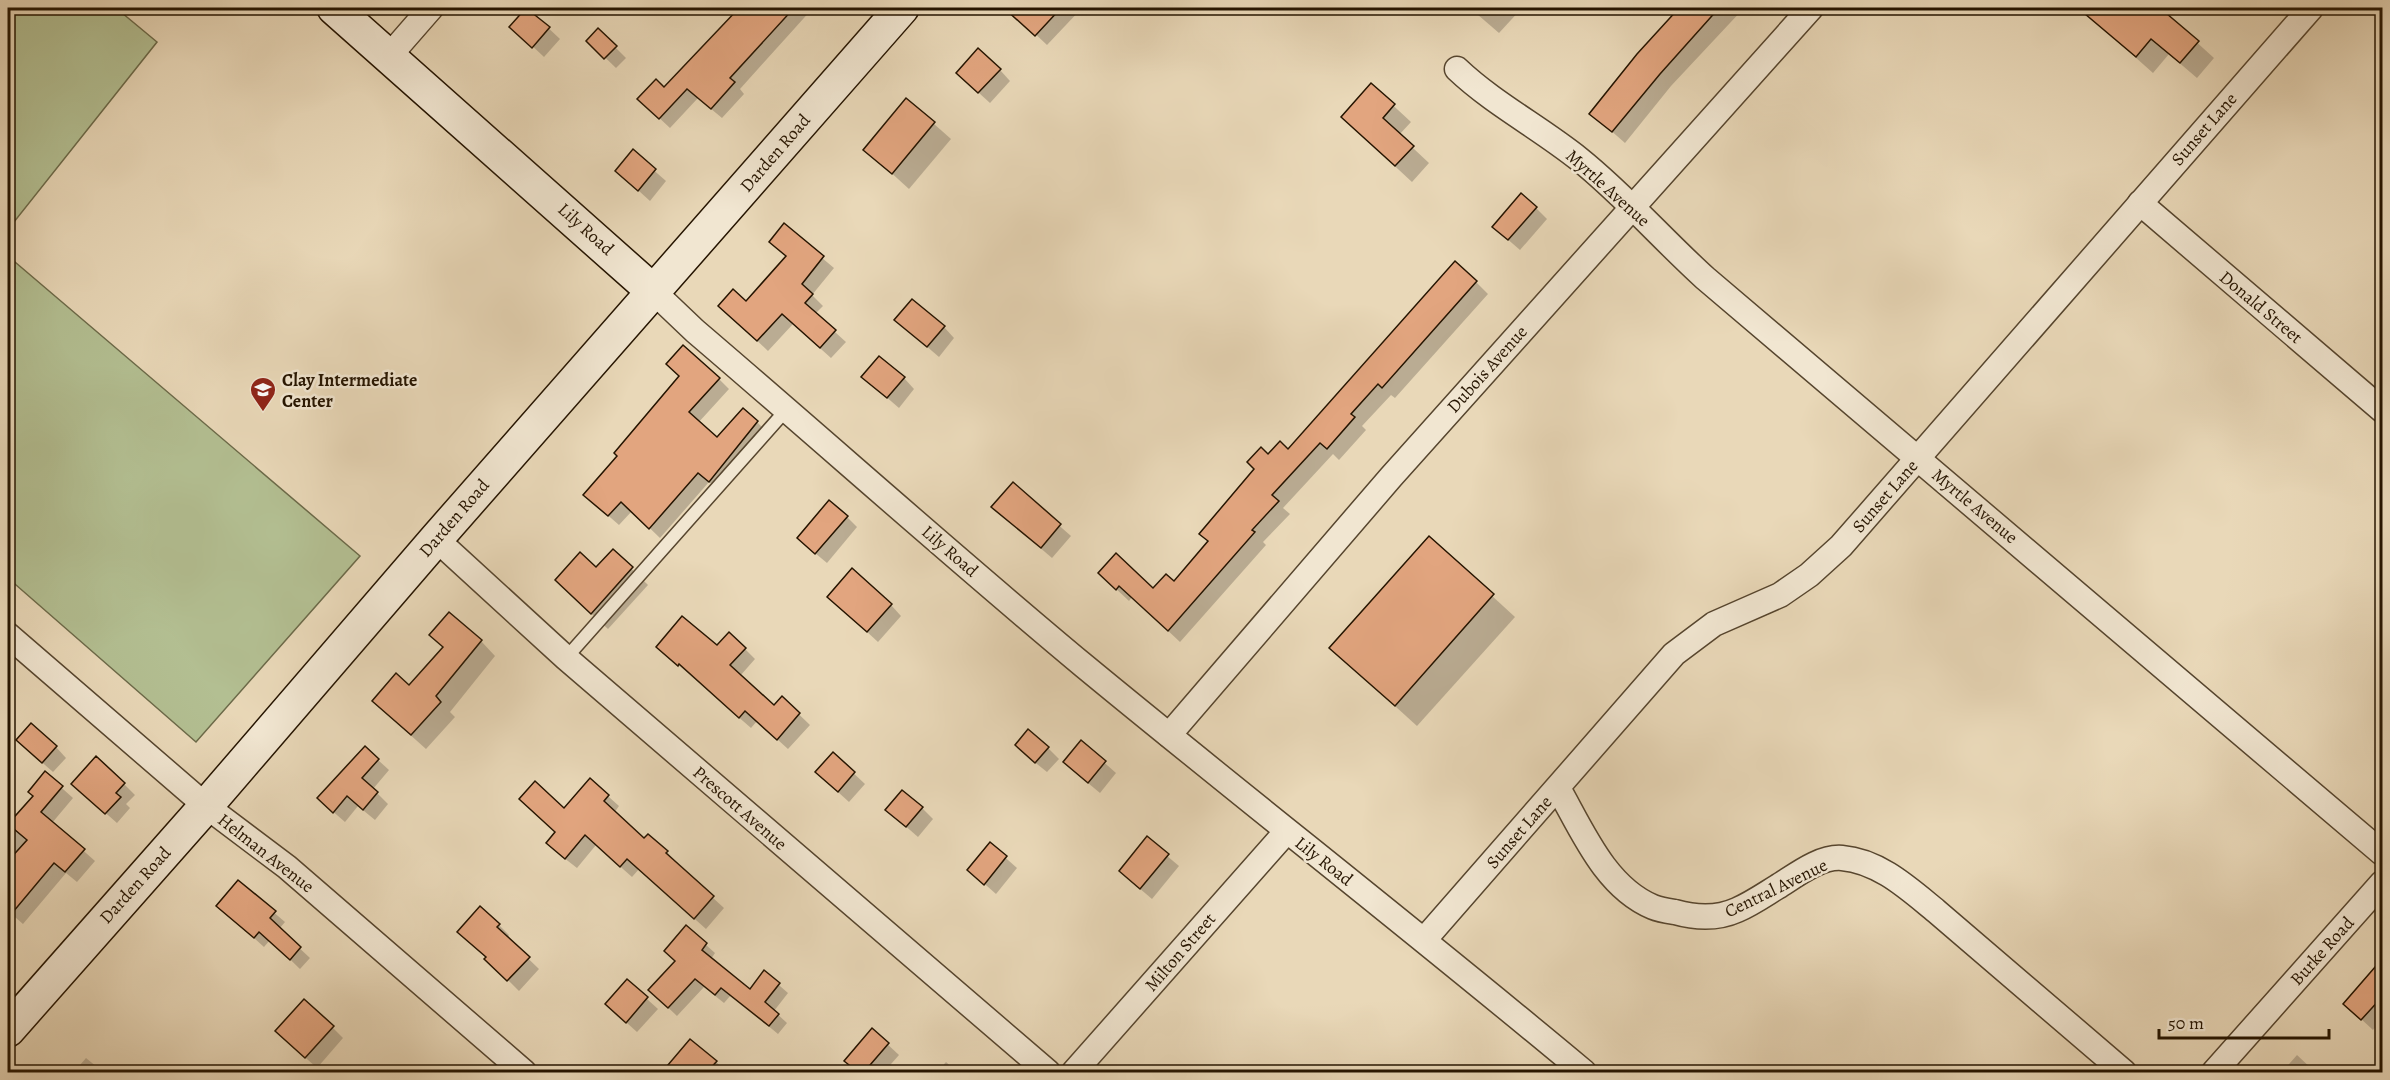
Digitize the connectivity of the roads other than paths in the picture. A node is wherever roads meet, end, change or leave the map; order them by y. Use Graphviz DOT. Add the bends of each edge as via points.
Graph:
graph roads {
  1 [pos="334,8"];
  2 [pos="431,8"];
  3 [pos="902,8"];
  4 [pos="1811,8"];
  5 [pos="2310,8"];
  6 [pos="390,55"];
  7 [pos="1457,69"];
  8 [pos="2140,203"];
  9 [pos="1633,206"];
  10 [pos="654,292"];
  11 [pos="787,410"];
  12 [pos="2382,410"];
  13 [pos="1918,458"];
  14 [pos="436,539"];
  15 [pos="8,634"];
  16 [pos="566,658"];
  17 [pos="1169,735"];
  18 [pos="1558,788"];
  19 [pos="206,806"];
  20 [pos="1286,832"];
  21 [pos="2382,853"];
  22 [pos="2382,883"];
  23 [pos="1424,940"];
  24 [pos="8,1030"];
  25 [pos="524,1072"];
  26 [pos="1048,1072"];
  27 [pos="1074,1072"];
  28 [pos="1584,1072"];
  29 [pos="2124,1072"];
  30 [pos="2214,1072"];
  1 -- 6 [label="street, Lily Road"];
  2 -- 6 [label="street"];
  3 -- 10 [label="street, Darden Road"];
  4 -- 9 [label="street, Dubois Avenue"];
  5 -- 8 [label="street, Sunset Lane"];
  6 -- 10 [label="street, Lily Road"];
  7 -- 9 [label="street, Myrtle Avenue" via="1480,90 1577,157"];
  8 -- 12 [label="street, Donald Street"];
  8 -- 13 [label="street, Sunset Lane"];
  9 -- 13 [label="street, Myrtle Avenue" via="1705,278"];
  9 -- 17 [label="street, Dubois Avenue" via="1391,477"];
  10 -- 11 [label="street, Lily Road"];
  10 -- 14 [label="street, Darden Road"];
  11 -- 16 [label="lane"];
  11 -- 17 [label="street, Lily Road"];
  13 -- 18 [label="street, Sunset Lane" via="1841,546 1809,575 1780,595 1714,624 1674,654"];
  13 -- 21 [label="street, Myrtle Avenue"];
  14 -- 16 [label="street, Prescott Avenue"];
  14 -- 19 [label="street, Darden Road"];
  15 -- 19 [label="street, Helman Avenue"];
  16 -- 26 [label="street, Prescott Avenue"];
  17 -- 20 [label="street, Lily Road"];
  18 -- 23 [label="street, Sunset Lane"];
  18 -- 29 [label="street, Central Avenue" via="1617,882 1653,907 1692,917 1715,916 1737,910 1816,864 1840,858 1863,862 1881,871 1936,911"];
  19 -- 24 [label="street, Darden Road"];
  19 -- 25 [label="street, Helman Avenue" via="287,867"];
  20 -- 23 [label="street, Lily Road"];
  20 -- 27 [label="street, Milton Street"];
  22 -- 30 [label="street, Burke Road"];
  23 -- 28 [label="street, Lily Road"];
}
